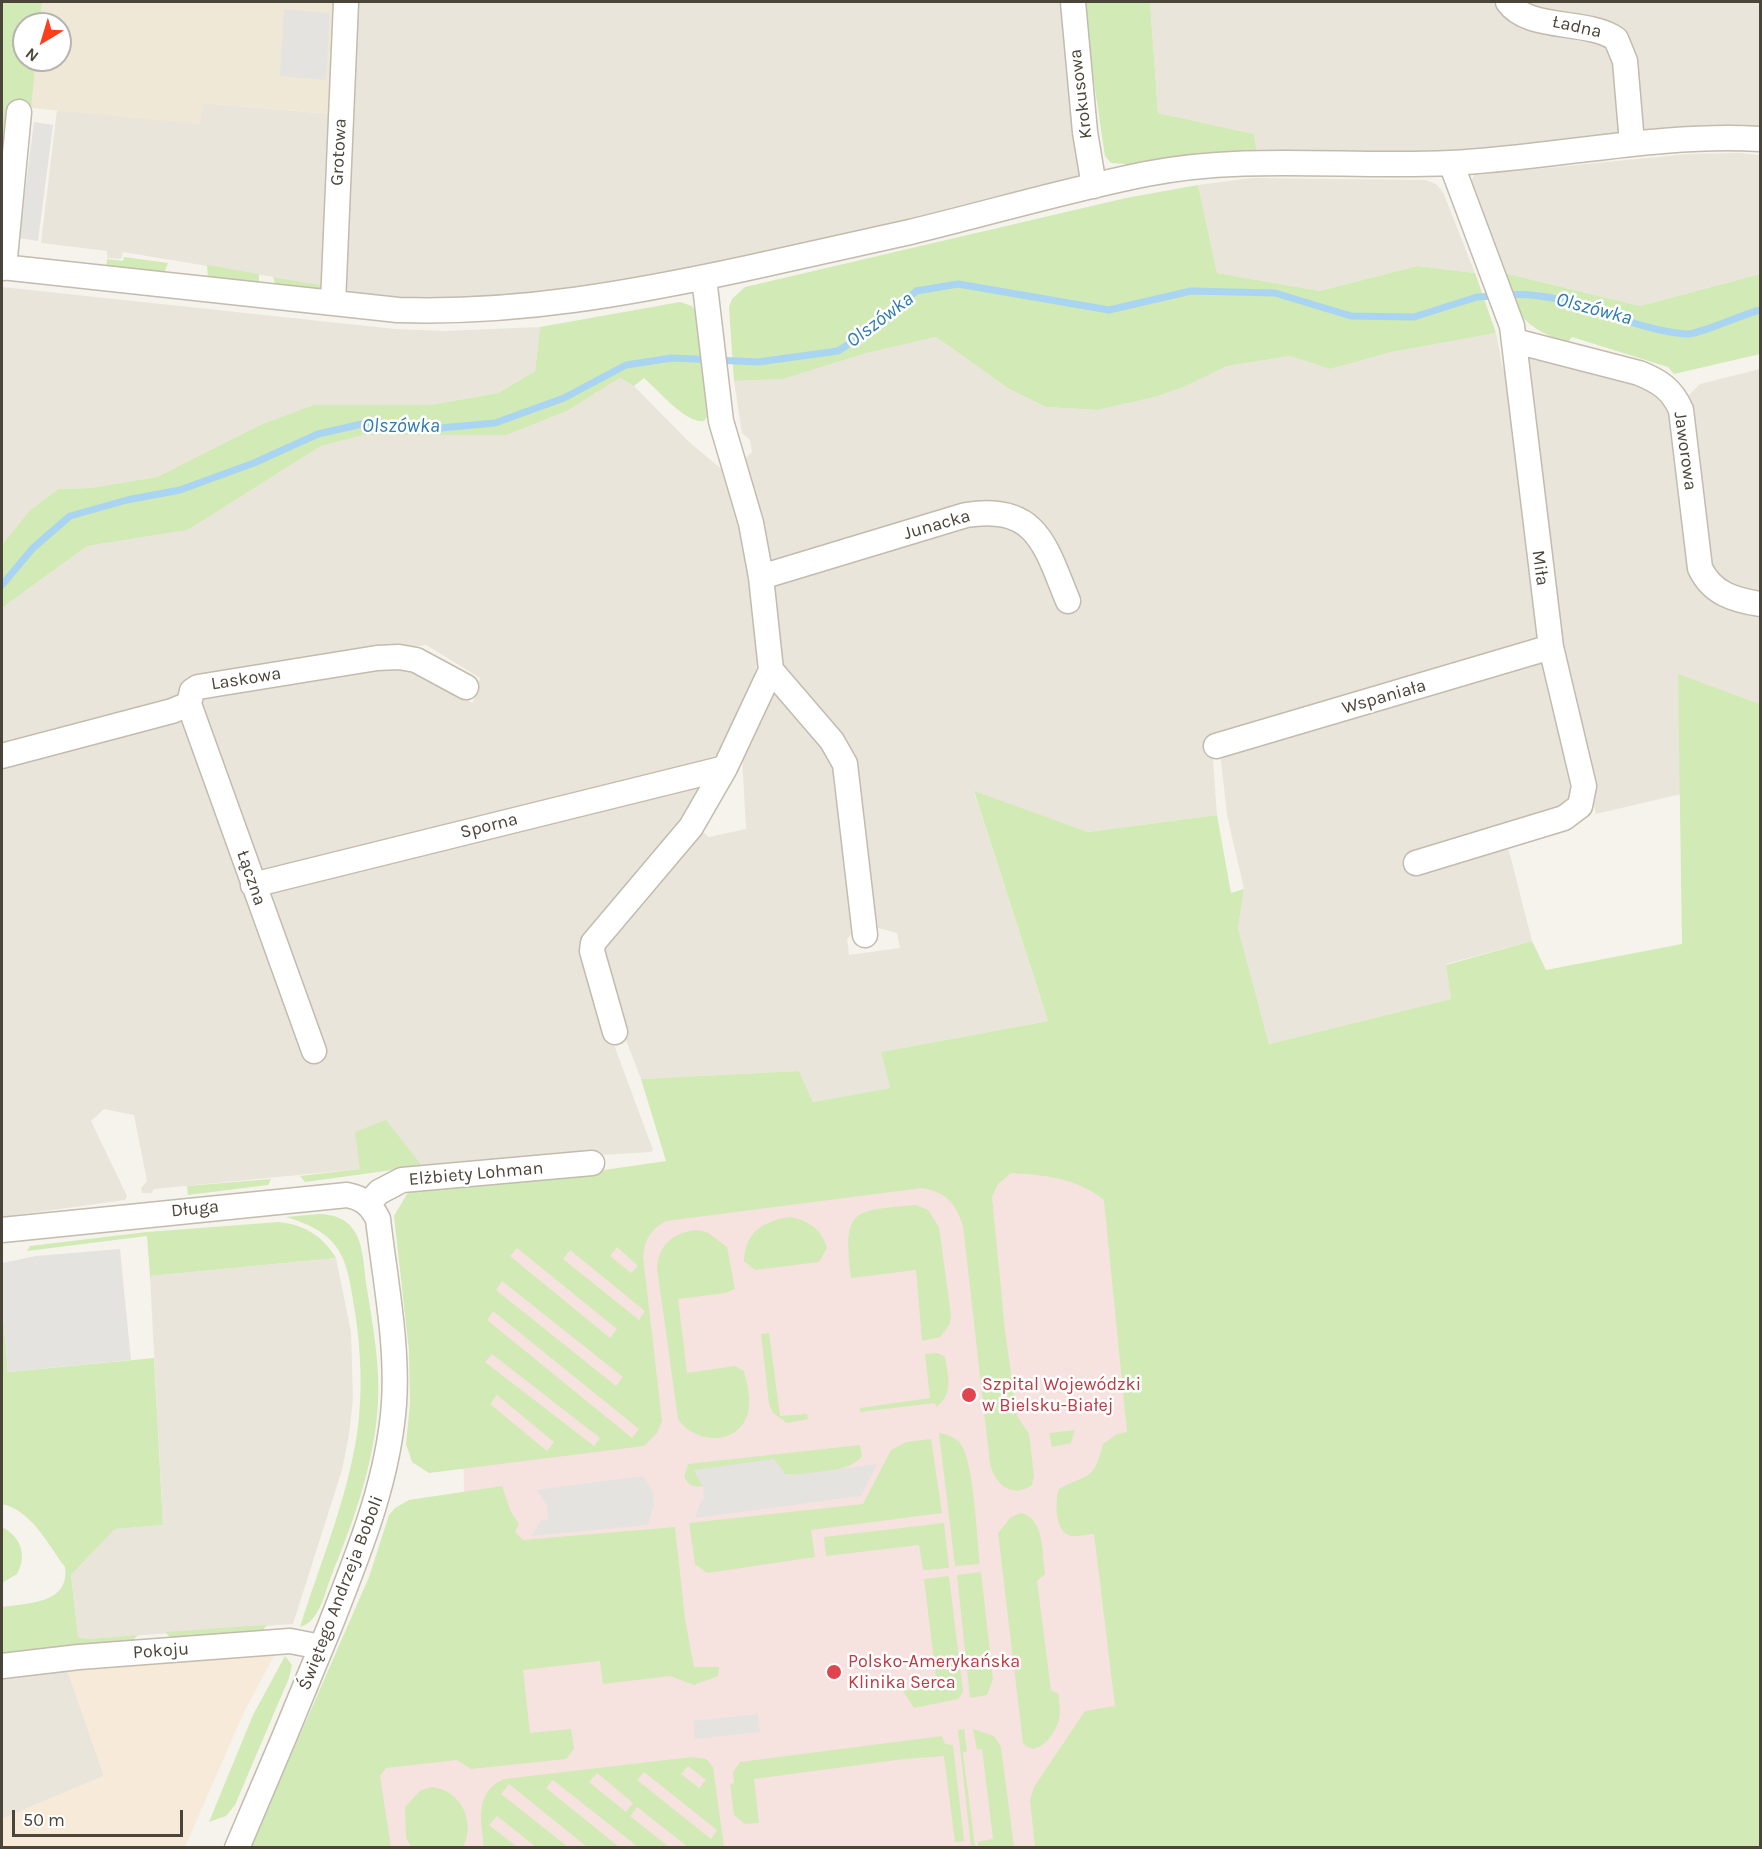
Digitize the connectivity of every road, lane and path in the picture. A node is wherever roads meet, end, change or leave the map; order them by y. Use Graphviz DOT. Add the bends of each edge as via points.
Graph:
graph roads {
  1 [pos="346,2"];
  2 [pos="1073,2"];
  3 [pos="1508,2"];
  4 [pos="20,112"];
  5 [pos="1761,138"];
  6 [pos="1632,143"];
  7 [pos="1451,163"];
  8 [pos="1094,186"];
  9 [pos="3,268"];
  10 [pos="704,278"];
  11 [pos="333,303"];
  12 [pos="1513,334"];
  13 [pos="761,577"];
  14 [pos="1068,601"];
  15 [pos="1761,604"];
  16 [pos="1551,647"];
  17 [pos="771,670"];
  18 [pos="466,687"];
  19 [pos="189,704"];
  20 [pos="1216,746"];
  21 [pos="2,756"];
  22 [pos="725,768"];
  23 [pos="1416,863"];
  24 [pos="253,885"];
  25 [pos="865,935"];
  26 [pos="615,1032"];
  27 [pos="315,1051"];
  28 [pos="592,1163"];
  29 [pos="373,1212"];
  30 [pos="2,1230"];
  31 [pos="321,1647"];
  32 [pos="2,1666"];
  33 [pos="237,1848"];
  1 -- 11 [label="street, Grotowa"];
  2 -- 8 [label="street, Krokusowa"];
  3 -- 6 [label="street, Ładna" via="1522,15 1591,29 1616,39 1625,61"];
  4 -- 9 [label="street"];
  5 -- 6 [label="street"];
  6 -- 7 [label="street"];
  7 -- 8 [label="street" via="1252,161 1147,174"];
  7 -- 12 [label="street, Miła"];
  8 -- 10 [label="street"];
  9 -- 11 [label="street"];
  10 -- 11 [label="street" via="600,297 491,309 398,310"];
  10 -- 13 [label="street" via="724,440 744,498"];
  12 -- 15 [label="street, Jaworowa" via="1639,373 1674,394 1681,410 1700,568 1711,586 1727,597"];
  12 -- 16 [label="street, Miła"];
  13 -- 14 [label="street, Junacka" via="966,515 1003,513 1030,525 1046,548"];
  13 -- 17 [label="street"];
  16 -- 20 [label="street, Wspaniała"];
  16 -- 23 [label="street, Miła" via="1584,786 1580,806 1564,818"];
  17 -- 22 [label="street"];
  17 -- 25 [label="street" via="832,741 845,764"];
  18 -- 19 [label="street, Laskowa" via="416,660 377,658 198,687 192,691"];
  19 -- 21 [label="street, Laskowa"];
  19 -- 24 [label="street, Łączna"];
  22 -- 24 [label="street, Sporna"];
  22 -- 26 [label="street" via="691,827 592,943"];
  24 -- 27 [label="street, Łączna"];
  28 -- 29 [label="street, Elżbiety Lohman" via="402,1180 380,1192"];
  29 -- 30 [label="street, Długa" via="356,1196 328,1196"];
  29 -- 31 [label="street, Świętego Andrzeja Boboli" via="395,1377 390,1438 370,1522"];
  31 -- 32 [label="street, Pokoju" via="290,1641"];
  31 -- 33 [label="street, Świętego Andrzeja Boboli"];
}
